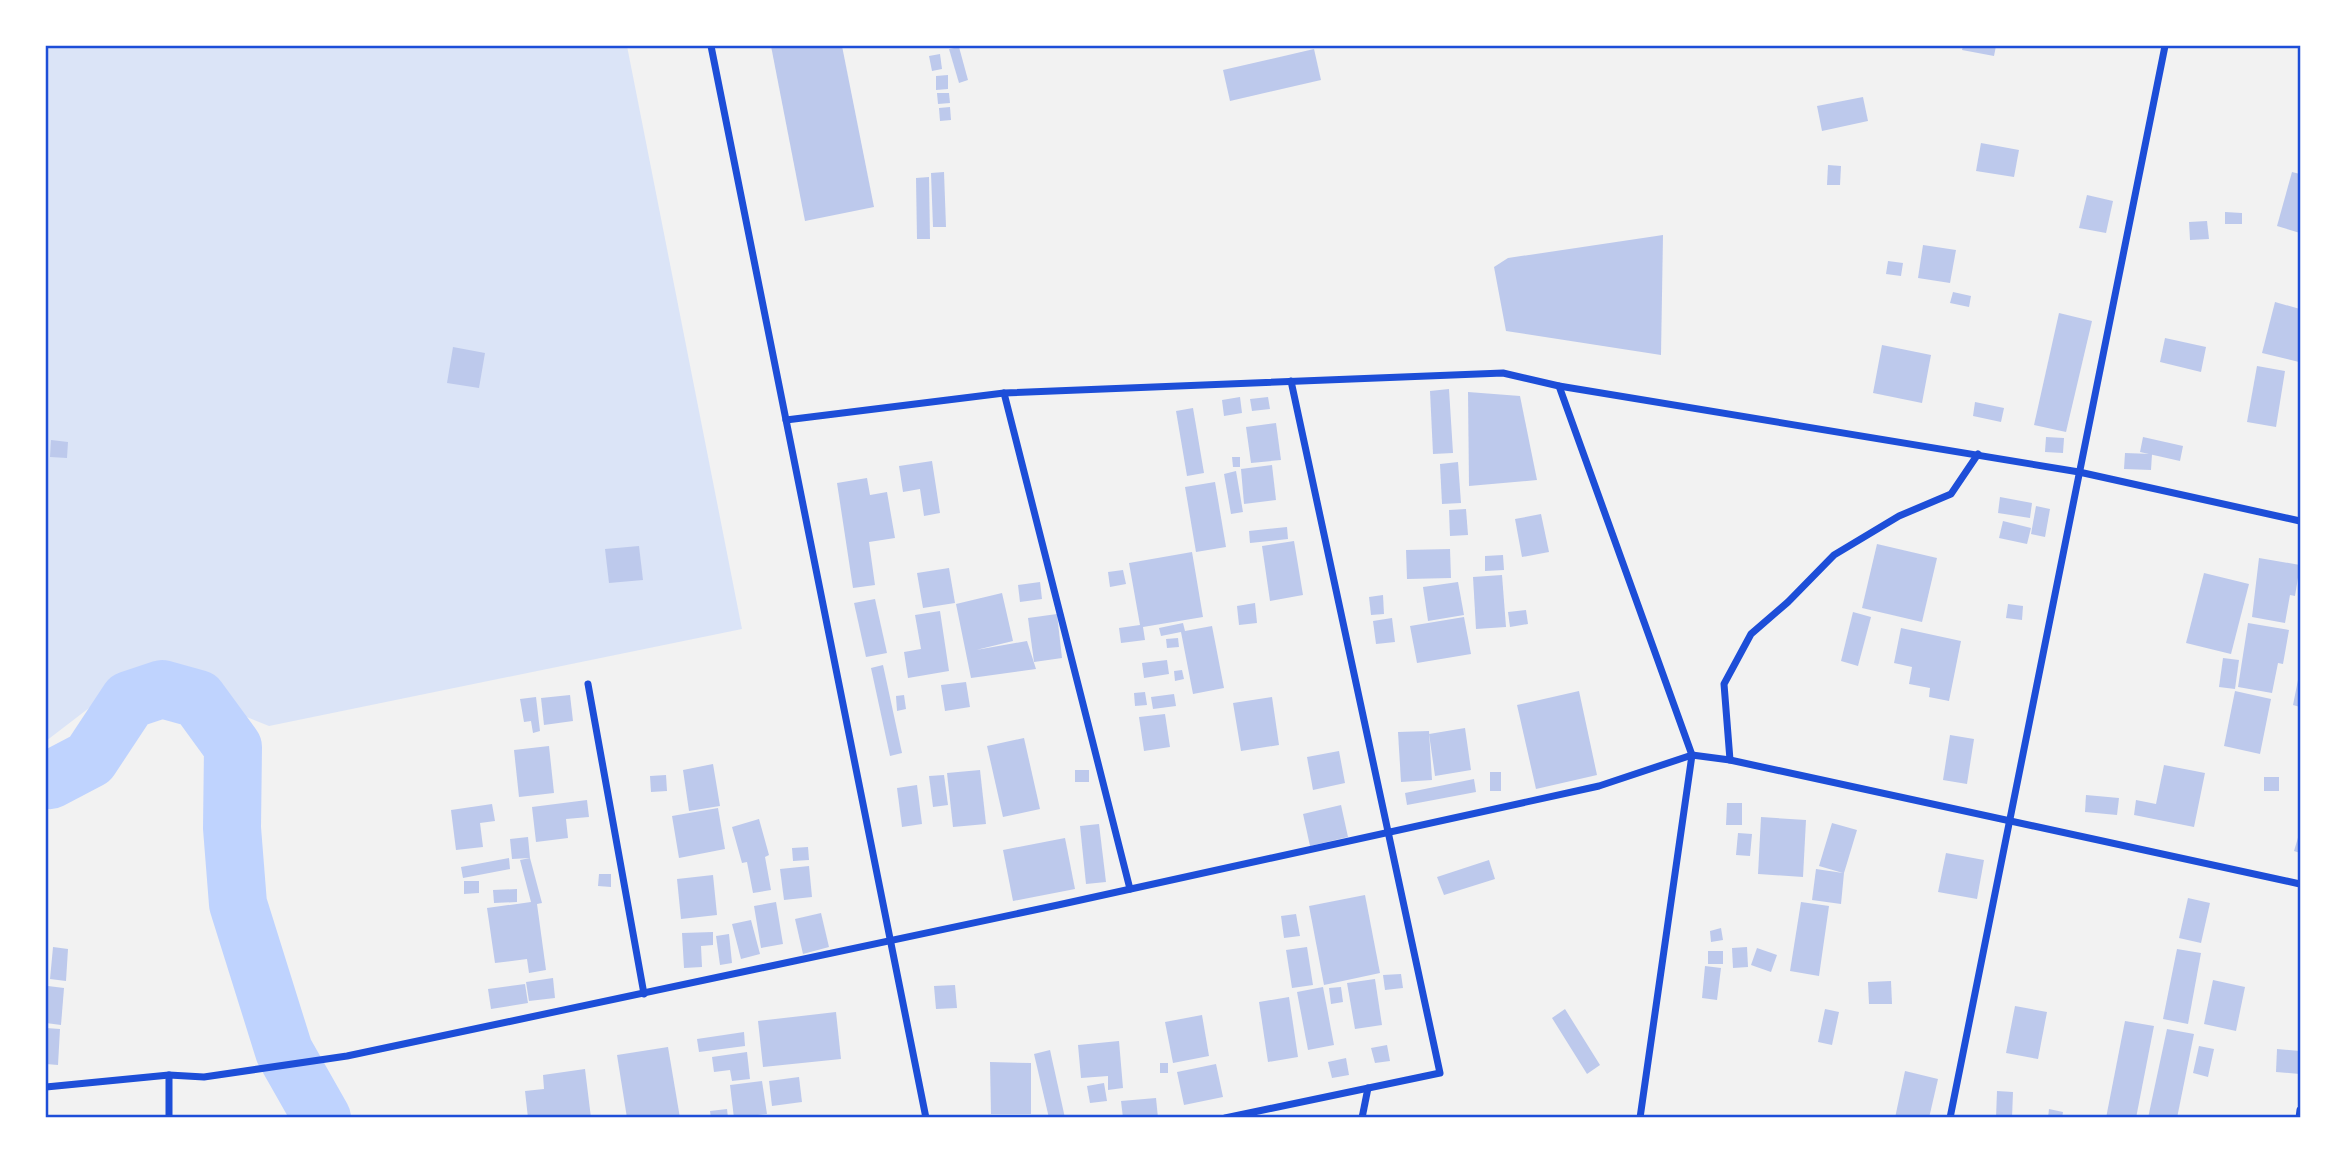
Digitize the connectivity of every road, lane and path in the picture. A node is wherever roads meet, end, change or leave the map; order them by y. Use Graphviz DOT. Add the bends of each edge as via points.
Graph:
graph roads {
  1 [pos="710,46"];
  2 [pos="2165,46"];
  3 [pos="1291,381"];
  4 [pos="1559,386"];
  5 [pos="1004,393"];
  6 [pos="786,420"];
  7 [pos="1978,454"];
  8 [pos="2079,472"];
  9 [pos="2301,520"];
  10 [pos="587,684"];
  11 [pos="1692,755"];
  12 [pos="1730,760"];
  13 [pos="2009,821"];
  14 [pos="1388,832"];
  15 [pos="2301,884"];
  16 [pos="1130,890"];
  17 [pos="890,941"];
  18 [pos="644,994"];
  19 [pos="169,1075"];
  20 [pos="46,1087"];
  21 [pos="1368,1088"];
  22 [pos="2301,1110"];
  23 [pos="169,1118"];
  24 [pos="926,1118"];
  25 [pos="1225,1118"];
  26 [pos="1362,1118"];
  27 [pos="1640,1118"];
  28 [pos="1950,1118"];
  29 [pos="2299,1118"];
  1 -- 6 [label="street"];
  2 -- 8 [label="street"];
  3 -- 4 [label="street" via="1503,373"];
  3 -- 5 [label="street"];
  3 -- 14 [label="street"];
  4 -- 7 [label="street"];
  4 -- 11 [label="street"];
  5 -- 6 [label="street"];
  5 -- 16 [label="street"];
  6 -- 17 [label="street"];
  7 -- 8 [label="street"];
  7 -- 12 [label="street" via="1951,494 1899,516 1834,555 1751,635 1724,684"];
  8 -- 9 [label="street"];
  8 -- 13 [label="street"];
  10 -- 18 [label="street"];
  11 -- 12 [label="street"];
  11 -- 14 [label="street" via="1599,786"];
  11 -- 27 [label="street"];
  12 -- 13 [label="street"];
  13 -- 15 [label="street"];
  13 -- 28 [label="street"];
  14 -- 16 [label="street"];
  14 -- 21 [label="street" via="1440,1073"];
  16 -- 17 [label="street"];
  17 -- 18 [label="street"];
  17 -- 24 [label="street"];
  18 -- 19 [label="street" via="347,1056 204,1077"];
  19 -- 20 [label="street"];
  19 -- 23 [label="street"];
  21 -- 25 [label="street"];
  21 -- 26 [label="street"];
  22 -- 29 [label="street"];
}
